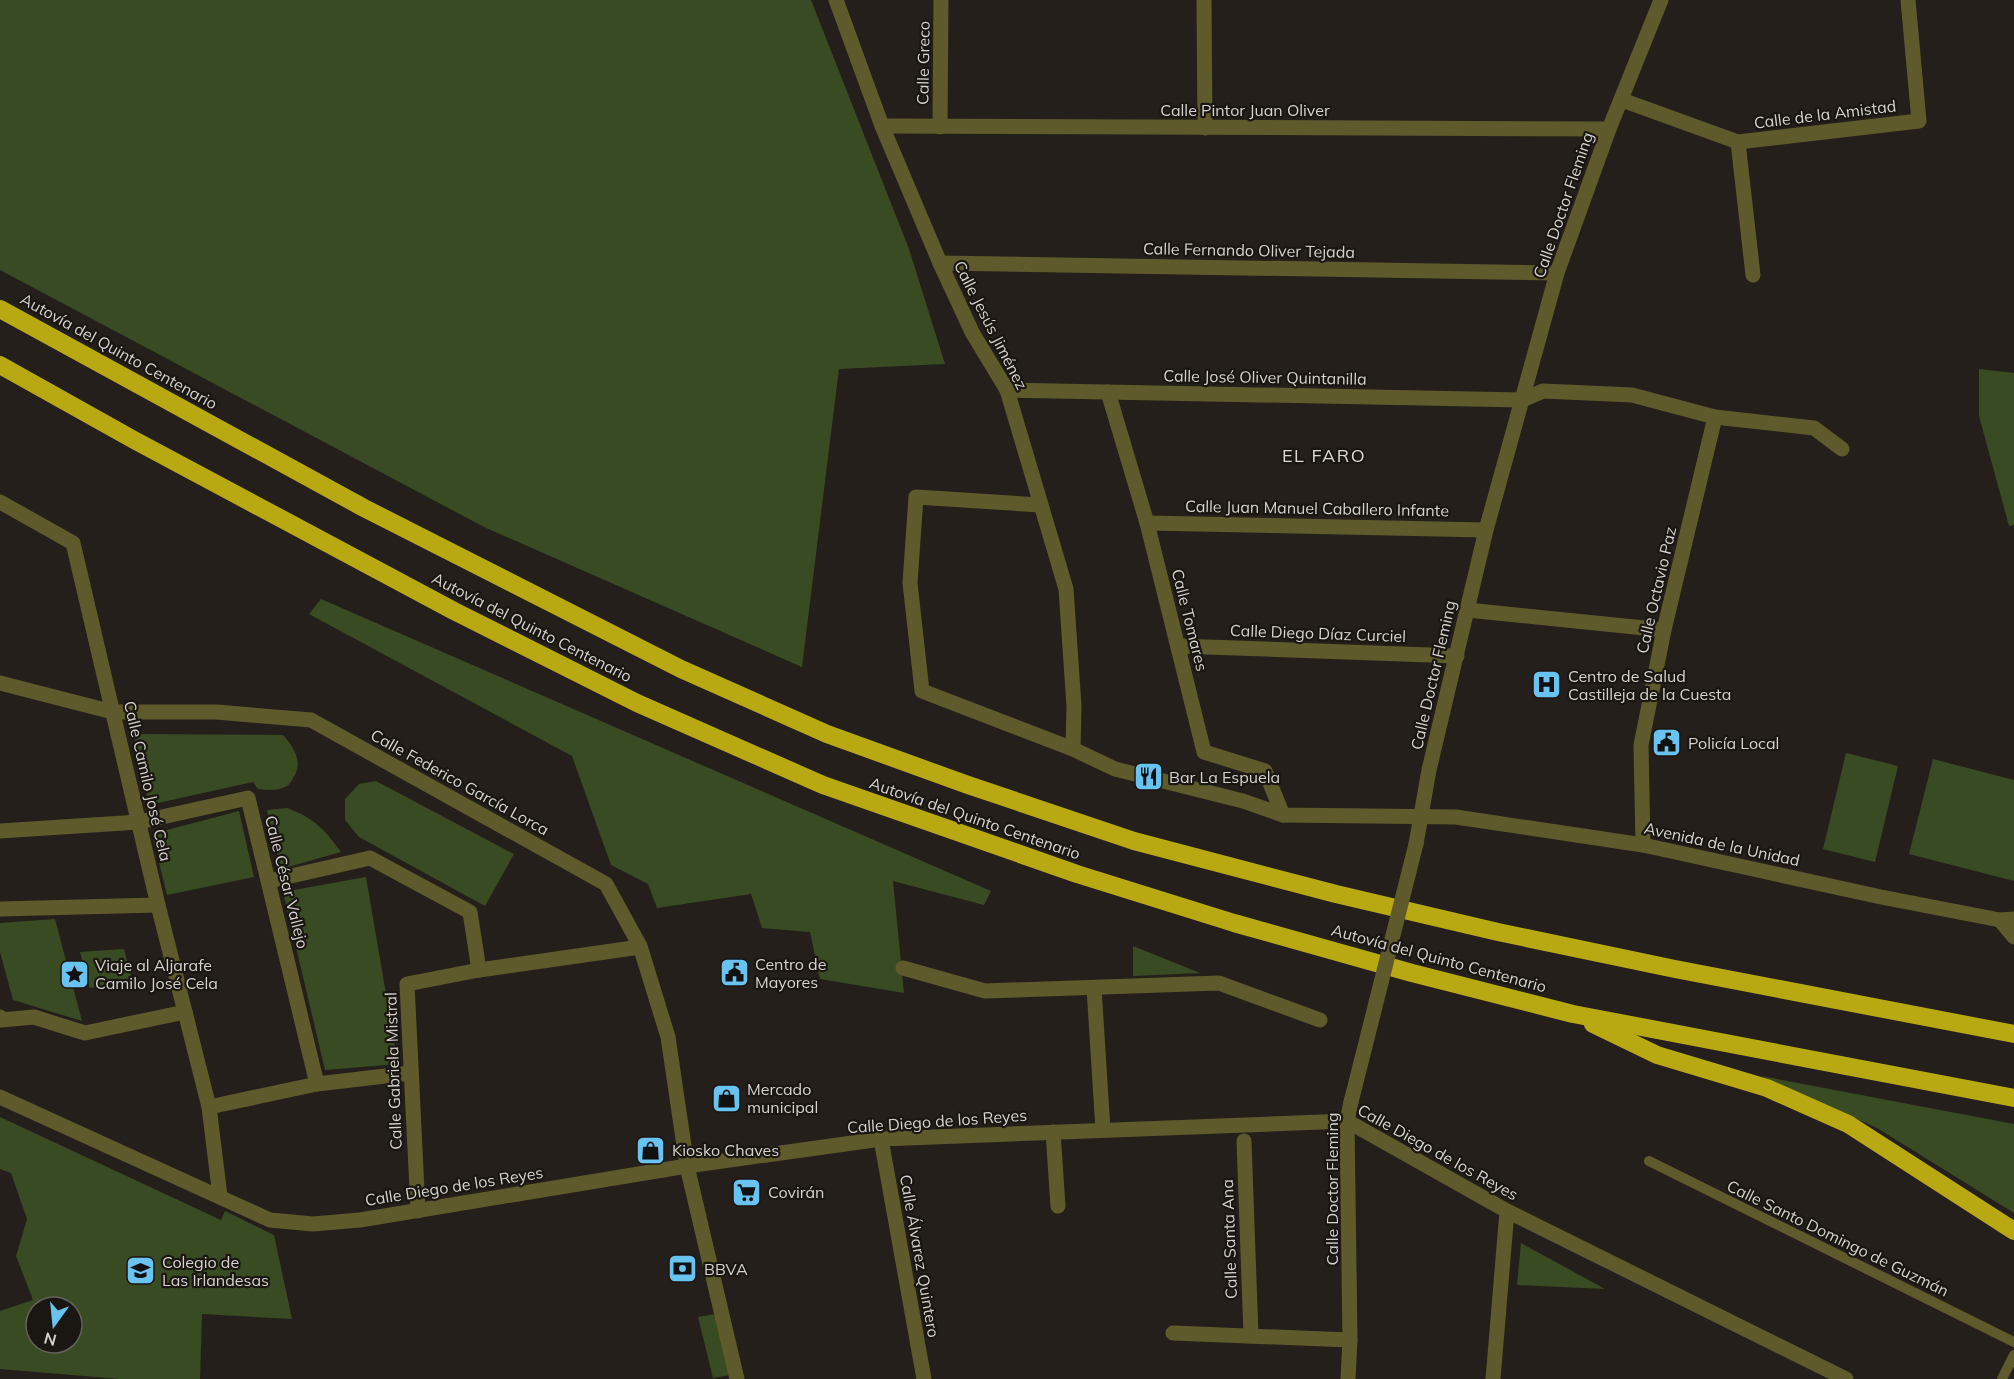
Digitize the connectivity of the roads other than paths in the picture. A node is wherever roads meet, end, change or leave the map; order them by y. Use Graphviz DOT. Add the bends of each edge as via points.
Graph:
graph roads {
  1 [pos="836,0"];
  2 [pos="941,0"];
  3 [pos="1204,0"];
  4 [pos="1660,0"];
  5 [pos="1908,0"];
  6 [pos="1622,100"];
  7 [pos="882,126"];
  8 [pos="940,127"];
  9 [pos="1205,128"];
  10 [pos="1608,129"];
  11 [pos="1738,142"];
  12 [pos="940,263"];
  13 [pos="1557,273"];
  14 [pos="1753,275"];
  15 [pos="0,309"];
  16 [pos="0,365"];
  17 [pos="1007,390"];
  18 [pos="1108,392"];
  19 [pos="1522,400"];
  20 [pos="1715,417"];
  21 [pos="1842,449"];
  22 [pos="0,502"];
  23 [pos="1040,504"];
  24 [pos="1147,523"];
  25 [pos="1486,530"];
  26 [pos="1468,610"];
  27 [pos="1664,630"];
  28 [pos="1178,646"];
  29 [pos="1457,656"];
  30 [pos="0,683"];
  31 [pos="113,712"];
  32 [pos="1072,749"];
  33 [pos="1283,815"];
  34 [pos="1421,816"];
  35 [pos="139,822"];
  36 [pos="0,831"];
  37 [pos="1643,844"];
  38 [pos="269,881"];
  39 [pos="158,905"];
  40 [pos="0,909"];
  41 [pos="2007,920"];
  42 [pos="2014,937"];
  43 [pos="640,947"];
  44 [pos="903,968"];
  45 [pos="479,970"];
  46 [pos="1094,988"];
  47 [pos="185,1012"];
  48 [pos="1573,1014"];
  49 [pos="0,1017"];
  50 [pos="1320,1020"];
  51 [pos="2014,1035"];
  52 [pos="411,1073"];
  53 [pos="317,1084"];
  54 [pos="0,1097"];
  55 [pos="2014,1098"];
  56 [pos="209,1107"];
  57 [pos="1347,1121"];
  58 [pos="1103,1130"];
  59 [pos="1053,1132"];
  60 [pos="880,1139"];
  61 [pos="1244,1141"];
  62 [pos="1649,1161"];
  63 [pos="687,1166"];
  64 [pos="219,1196"];
  65 [pos="1058,1206"];
  66 [pos="418,1211"];
  67 [pos="1507,1211"];
  68 [pos="2014,1231"];
  69 [pos="1173,1334"];
  70 [pos="1251,1336"];
  71 [pos="1350,1340"];
  72 [pos="2014,1342"];
  73 [pos="2014,1355"];
  74 [pos="736,1379"];
  75 [pos="924,1379"];
  76 [pos="1348,1379"];
  77 [pos="1493,1379"];
  78 [pos="1846,1379"];
  79 [pos="2002,1379"];
  1 -- 7 [label="street, Calle Jesús Jiménez"];
  2 -- 8 [label="street, Calle Greco"];
  3 -- 9 [label="street"];
  4 -- 6 [label="street, Calle Doctor Fleming"];
  5 -- 11 [label="street, Calle de la Amistad" via="1919,121"];
  6 -- 10 [label="street, Calle Doctor Fleming"];
  6 -- 11 [label="street, Calle de la Amistad"];
  7 -- 8 [label="street, Calle Pintor Juan Oliver"];
  7 -- 12 [label="street, Calle Jesús Jiménez"];
  8 -- 9 [label="street, Calle Pintor Juan Oliver"];
  9 -- 10 [label="street, Calle Pintor Juan Oliver"];
  10 -- 13 [label="street, Calle Doctor Fleming"];
  11 -- 14 [label="street"];
  12 -- 13 [label="street, Calle Fernando Oliver Tejada"];
  12 -- 17 [label="street, Calle Jesús Jiménez" via="972,332"];
  13 -- 19 [label="street, Calle Doctor Fleming"];
  15 -- 51 [label="highway, Autovía del Quinto Centenario" via="364,508 681,669 826,734 946,778 1134,841 1336,894 1498,932"];
  16 -- 48 [label="highway, Autovía del Quinto Centenario" via="454,611 636,703 823,785 1077,874 1234,923"];
  17 -- 18 [label="street, Calle José Oliver Quintanilla"];
  17 -- 23 [label="street, Calle Jesús Jiménez"];
  18 -- 19 [label="street, Calle José Oliver Quintanilla"];
  18 -- 24 [label="street, Calle Tomares"];
  19 -- 20 [label="street" via="1543,390 1632,395"];
  19 -- 25 [label="street, Calle Doctor Fleming"];
  20 -- 21 [label="street" via="1814,428"];
  20 -- 27 [label="street, Calle Octavio Paz"];
  22 -- 31 [label="street, Calle Camilo José Cela" via="73,543"];
  23 -- 32 [label="street, Calle Jesús Jiménez" via="1066,589 1074,706"];
  23 -- 32 [label="street, Avenida de la Unidad" via="916,497 910,583 922,691"];
  24 -- 25 [label="street, Calle Juan Manuel Caballero Infante"];
  24 -- 28 [label="street, Calle Tomares"];
  25 -- 26 [label="street, Calle Doctor Fleming"];
  26 -- 27 [label="street"];
  26 -- 29 [label="street, Calle Doctor Fleming"];
  27 -- 37 [label="street, Calle Octavio Paz" via="1641,745"];
  28 -- 29 [label="street, Calle Diego Díaz Curciel"];
  28 -- 33 [label="street, Calle Tomares" via="1204,752 1265,771"];
  29 -- 34 [label="street, Calle Doctor Fleming"];
  30 -- 31 [label="street, Calle Federico García Lorca"];
  31 -- 35 [label="street, Calle Camilo José Cela"];
  31 -- 43 [label="street, Calle Federico García Lorca" via="216,712 311,720 606,884"];
  32 -- 33 [label="street, Avenida de la Unidad" via="1115,769 1244,801"];
  33 -- 34 [label="street, Avenida de la Unidad"];
  34 -- 37 [label="street, Avenida de la Unidad" via="1456,816"];
  34 -- 57 [label="street, Calle Doctor Fleming, bridge"];
  35 -- 36 [label="street"];
  35 -- 38 [label="street, Calle César Vallejo" via="248,798"];
  35 -- 39 [label="street, Calle Camilo José Cela"];
  37 -- 41 [label="street, Avenida de la Unidad" via="1881,897"];
  38 -- 45 [label="street" via="370,858 470,912"];
  38 -- 53 [label="street, Calle César Vallejo"];
  39 -- 40 [label="street"];
  39 -- 47 [label="street, Calle Camilo José Cela"];
  41 -- 42 [label="street"];
  43 -- 45 [label="street, Calle Gabriela Mistral"];
  43 -- 63 [label="street, Calle Federico García Lorca" via="668,1037"];
  44 -- 46 [label="street" via="985,991"];
  45 -- 52 [label="street, Calle Gabriela Mistral" via="407,984"];
  46 -- 50 [label="street" via="1219,983"];
  46 -- 58 [label="street"];
  47 -- 49 [label="street" via="85,1033 34,1017"];
  47 -- 56 [label="street, Calle Camilo José Cela"];
  48 -- 55 [label="highway, Autovía del Quinto Centenario"];
  48 -- 68 [label="highway" via="1657,1055 1767,1088 1848,1124"];
  52 -- 53 [label="street"];
  52 -- 66 [label="street, Calle Gabriela Mistral"];
  53 -- 56 [label="street"];
  54 -- 64 [label="street, Calle Diego de los Reyes"];
  56 -- 64 [label="street, Calle Camilo José Cela"];
  57 -- 58 [label="street, Calle Diego de los Reyes"];
  57 -- 67 [label="street, Calle Diego de los Reyes"];
  57 -- 71 [label="street, Calle Doctor Fleming"];
  58 -- 59 [label="street, Calle Diego de los Reyes"];
  59 -- 60 [label="street, Calle Diego de los Reyes"];
  59 -- 65 [label="street"];
  60 -- 63 [label="street, Calle Diego de los Reyes"];
  60 -- 75 [label="street, Calle Álvarez Quintero"];
  61 -- 70 [label="street, Calle Santa Ana"];
  62 -- 72 [label="lane, Calle Santo Domingo de Guzmán"];
  63 -- 66 [label="street, Calle Diego de los Reyes"];
  63 -- 74 [label="street, Calle Federico García Lorca"];
  64 -- 66 [label="street, Calle Diego de los Reyes" via="270,1220 313,1224"];
  67 -- 77 [label="street"];
  67 -- 78 [label="street, Calle Diego de los Reyes"];
  69 -- 70 [label="street"];
  70 -- 71 [label="street"];
  71 -- 76 [label="street, Calle Doctor Fleming"];
  73 -- 79 [label="lane"];
}
